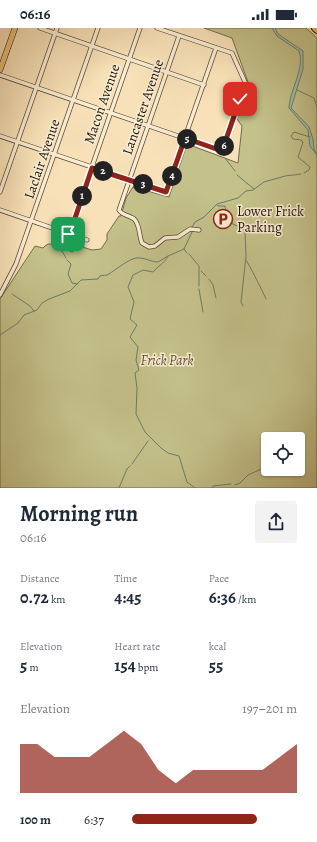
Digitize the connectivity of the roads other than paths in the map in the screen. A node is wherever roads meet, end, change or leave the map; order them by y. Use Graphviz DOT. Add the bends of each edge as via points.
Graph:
graph roads {
  1 [pos="16,28"];
  2 [pos="40,28"];
  3 [pos="57,28"];
  4 [pos="98,28"];
  5 [pos="140,28"];
  6 [pos="157,28"];
  7 [pos="315,28"];
  8 [pos="317,30"];
  9 [pos="55,33"];
  10 [pos="179,36"];
  11 [pos="92,46"];
  12 [pos="216,48"];
  13 [pos="129,59"];
  14 [pos="0,70"];
  15 [pos="167,72"];
  16 [pos="0,75"];
  17 [pos="204,85"];
  18 [pos="36,87"];
  19 [pos="74,100"];
  20 [pos="111,113"];
  21 [pos="148,126"];
  22 [pos="0,136"];
  23 [pos="185,138"];
  24 [pos="17,142"];
  25 [pos="55,155"];
  26 [pos="92,168"];
  27 [pos="129,181"];
  28 [pos="0,191"];
  29 [pos="0,210"];
  30 [pos="32,222"];
  31 [pos="199,230"];
  32 [pos="68,235"];
  33 [pos="87,240"];
  34 [pos="0,295"];
  1 -- 14 [label="main road"];
  2 -- 9 [label="street"];
  3 -- 9 [label="street"];
  4 -- 11 [label="street, Laclair Avenue"];
  5 -- 13 [label="street, Macon Avenue"];
  6 -- 10 [label="street"];
  7 -- 8 [label="highway"];
  9 -- 11 [label="street"];
  9 -- 18 [label="street"];
  10 -- 12 [label="street"];
  10 -- 15 [label="street, Lancaster Avenue"];
  11 -- 13 [label="street"];
  11 -- 19 [label="street, Laclair Avenue"];
  12 -- 17 [label="street"];
  12 -- 23 [label="street" via="233,54 245,82 222,151"];
  13 -- 15 [label="street"];
  13 -- 20 [label="street, Macon Avenue"];
  15 -- 17 [label="street"];
  15 -- 21 [label="street, Lancaster Avenue"];
  16 -- 18 [label="street"];
  17 -- 23 [label="street"];
  18 -- 19 [label="street"];
  18 -- 24 [label="street"];
  19 -- 20 [label="street"];
  19 -- 25 [label="street, Laclair Avenue"];
  20 -- 21 [label="street"];
  20 -- 26 [label="street, Macon Avenue"];
  21 -- 23 [label="street"];
  21 -- 27 [label="street, Lancaster Avenue"];
  22 -- 24 [label="street"];
  23 -- 27 [label="street" via="166,192"];
  24 -- 25 [label="street"];
  24 -- 28 [label="street"];
  25 -- 26 [label="street"];
  25 -- 30 [label="street, Laclair Avenue"];
  26 -- 27 [label="street"];
  26 -- 32 [label="street, Macon Avenue"];
  27 -- 31 [label="street, Lancaster Avenue" via="119,213 136,220 142,243 149,247 155,246 165,238 178,237 190,229"];
  29 -- 30 [label="street"];
  30 -- 32 [label="street"];
  30 -- 34 [label="street, Laclair Avenue" via="15,268"];
  32 -- 33 [label="street"];
}
